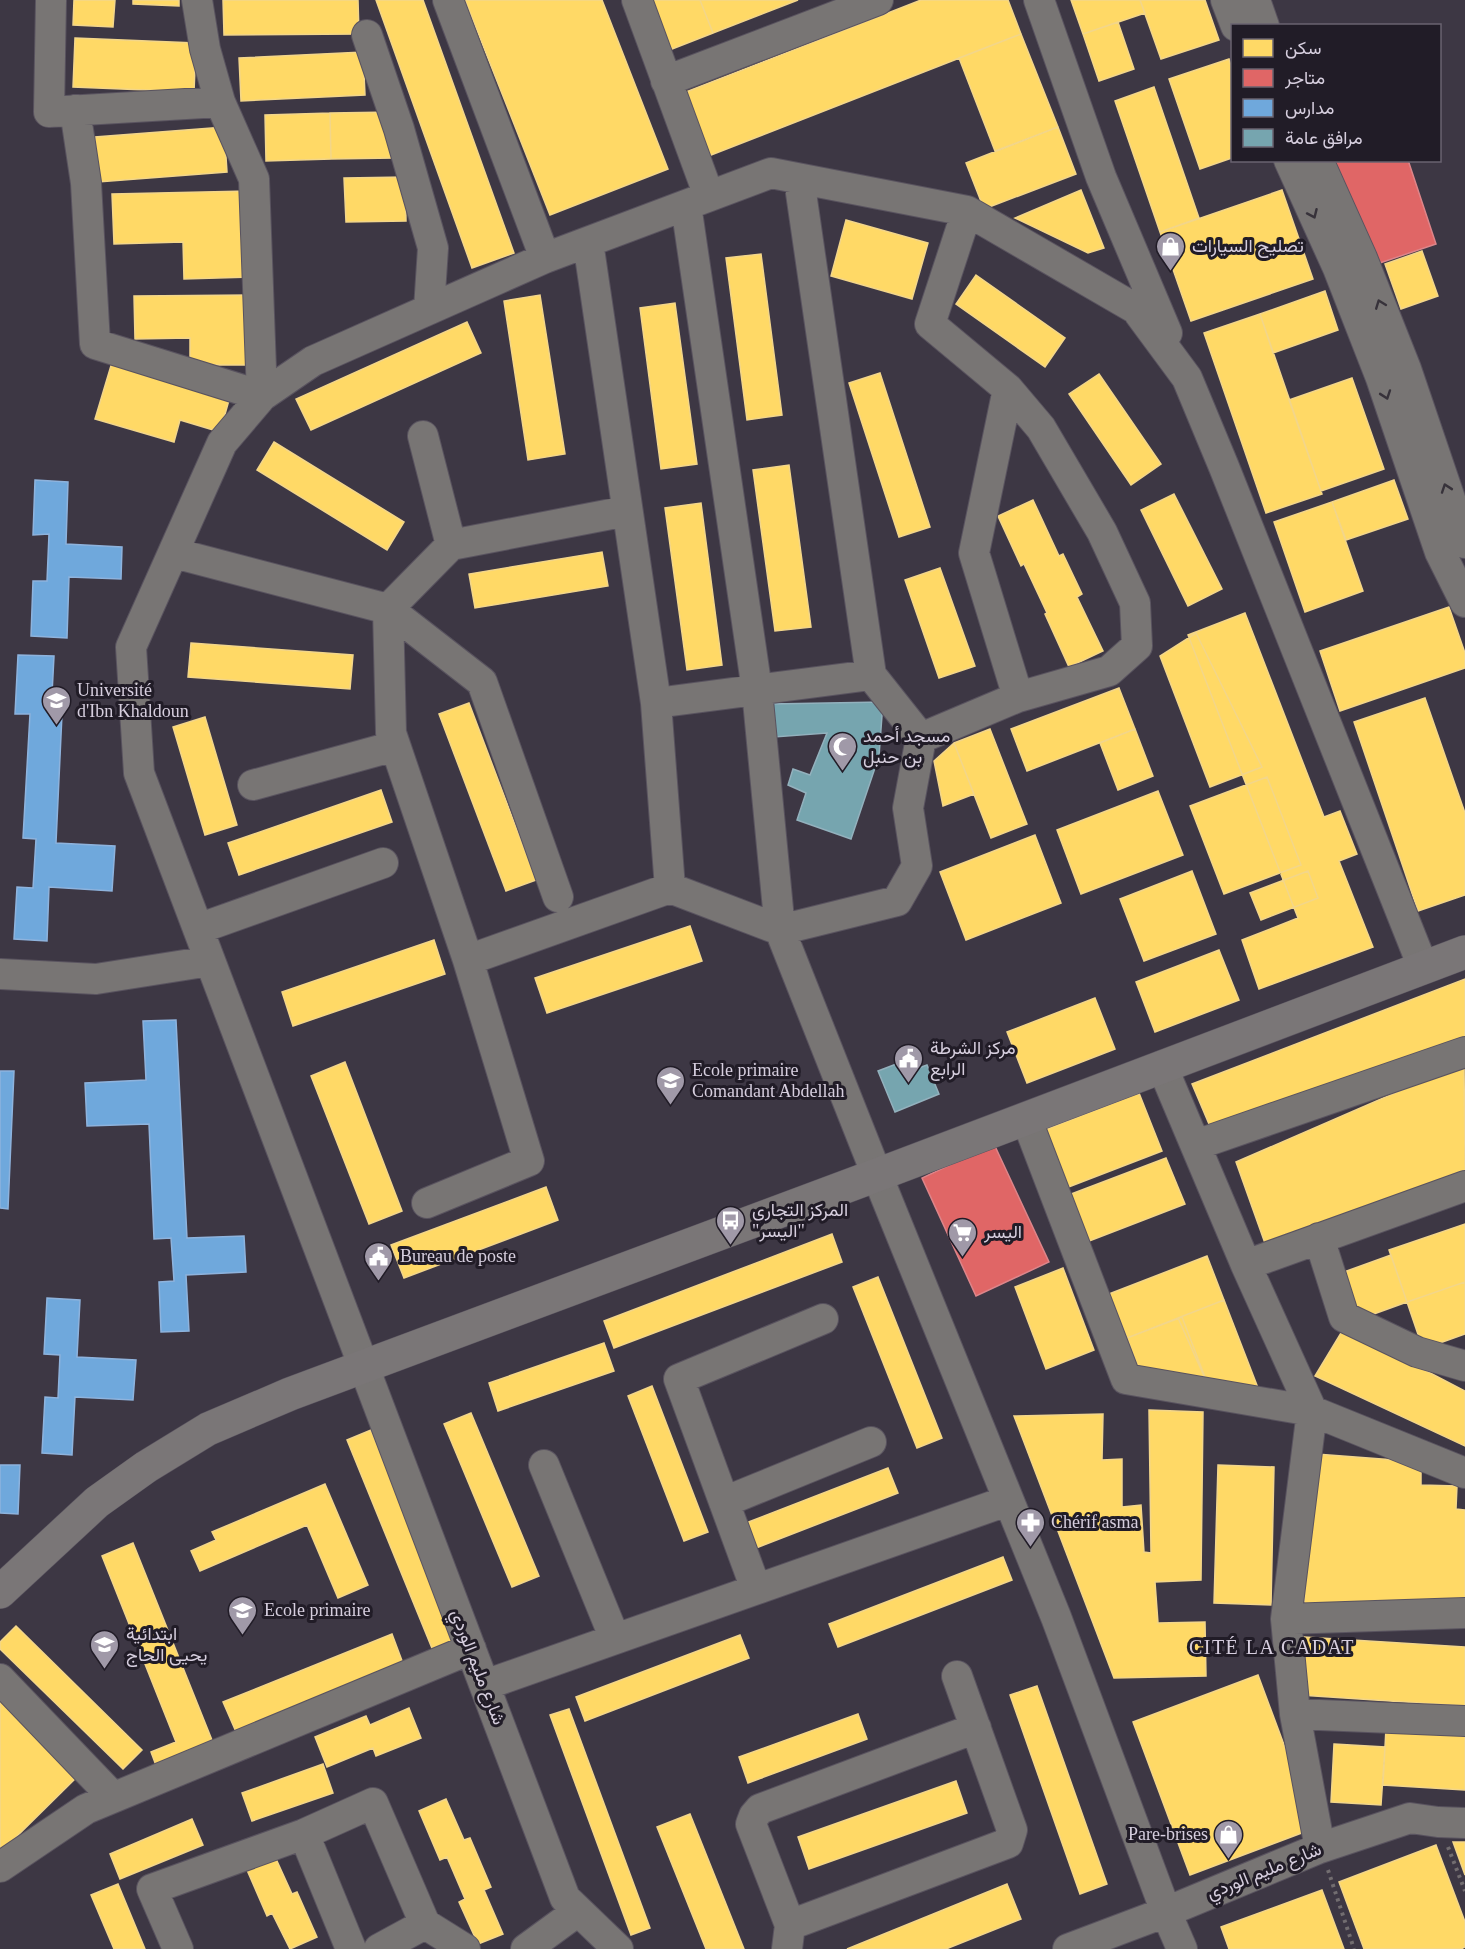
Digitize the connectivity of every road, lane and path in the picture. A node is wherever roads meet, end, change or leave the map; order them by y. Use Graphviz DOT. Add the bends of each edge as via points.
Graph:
graph roads {
  1 [pos="51,0"];
  2 [pos="197,0"];
  3 [pos="448,0"];
  4 [pos="637,0"];
  5 [pos="878,0"];
  6 [pos="1039,0"];
  7 [pos="1226,0"];
  8 [pos="1255,0"];
  9 [pos="1235,24"];
  10 [pos="1263,24"];
  11 [pos="367,35"];
  12 [pos="666,81"];
  13 [pos="220,102"];
  14 [pos="75,110"];
  15 [pos="1290,162"];
  16 [pos="1319,162"];
  17 [pos="800,179"];
  18 [pos="698,201"];
  19 [pos="967,211"];
  20 [pos="588,242"];
  21 [pos="545,258"];
  22 [pos="429,309"];
  23 [pos="1187,378"];
  24 [pos="1008,388"];
  25 [pos="262,396"];
  26 [pos="423,436"];
  27 [pos="627,511"];
  28 [pos="1465,543"];
  29 [pos="451,545"];
  30 [pos="174,553"];
  31 [pos="1465,602"];
  32 [pos="388,609"];
  33 [pos="871,675"];
  34 [pos="757,690"];
  35 [pos="1018,697"];
  36 [pos="656,703"];
  37 [pos="921,738"];
  38 [pos="395,746"];
  39 [pos="253,785"];
  40 [pos="383,863"];
  41 [pos="670,888"];
  42 [pos="558,897"];
  43 [pos="198,929"];
  44 [pos="780,930"];
  45 [pos="1465,951"];
  46 [pos="468,960"];
  47 [pos="210,961"];
  48 [pos="1423,968"];
  49 [pos="0,974"];
  50 [pos="1465,1052"];
  51 [pos="1162,1066"];
  52 [pos="1026,1118"];
  53 [pos="1196,1145"];
  54 [pos="877,1175"];
  55 [pos="1465,1186"];
  56 [pos="427,1203"];
  57 [pos="1319,1239"];
  58 [pos="1246,1264"];
  59 [pos="823,1319"];
  60 [pos="1465,1366"];
  61 [pos="365,1367"];
  62 [pos="1312,1411"];
  63 [pos="871,1442"];
  64 [pos="544,1465"];
  65 [pos="1465,1473"];
  66 [pos="1007,1501"];
  67 [pos="724,1502"];
  68 [pos="756,1589"];
  69 [pos="0,1592"];
  70 [pos="1465,1613"];
  71 [pos="1286,1619"];
  72 [pos="615,1639"];
  73 [pos="471,1649"];
  74 [pos="957,1676"];
  75 [pos="0,1679"];
  76 [pos="484,1685"];
  77 [pos="1295,1714"];
  78 [pos="1465,1721"];
  79 [pos="976,1728"];
  80 [pos="113,1797"];
  81 [pos="1452,1823"];
  82 [pos="303,1834"];
  83 [pos="1320,1848"];
  84 [pos="0,1867"];
  85 [pos="1465,1891"];
  86 [pos="578,1911"];
  87 [pos="1166,1912"];
  88 [pos="425,1924"];
  89 [pos="789,1937"];
  90 [pos="178,1949"];
  91 [pos="351,1949"];
  92 [pos="379,1949"];
  93 [pos="465,1949"];
  94 [pos="526,1949"];
  95 [pos="618,1949"];
  96 [pos="1068,1949"];
  97 [pos="1182,1949"];
  98 [pos="1354,1949"];
  1 -- 14 [label="street" via="49,112"];
  2 -- 13 [label="street"];
  3 -- 21 [label="street"];
  4 -- 12 [label="street"];
  5 -- 12 [label="street"];
  6 -- 23 [label="street" via="1101,177"];
  7 -- 9 [label="street"];
  8 -- 10 [label="street"];
  11 -- 22 [label="street" via="433,248"];
  12 -- 18 [label="street"];
  13 -- 14 [label="street"];
  13 -- 25 [label="street" via="254,179"];
  14 -- 25 [label="street" via="86,183 95,344"];
  15 -- 31 [label="street, one-way" via="1338,268 1381,378 1440,552"];
  28 -- 16 [label="street, one-way" via="1406,369"];
  17 -- 18 [label="street, شارع مليم الوردي" via="771,173"];
  17 -- 19 [label="street, شارع مليم الوردي"];
  17 -- 33 [label="street"];
  18 -- 20 [label="street, شارع مليم الوردي"];
  18 -- 34 [label="street"];
  19 -- 23 [label="street, شارع مليم الوردي" via="1136,309"];
  19 -- 24 [label="street" via="930,324"];
  20 -- 21 [label="street, شارع مليم الوردي"];
  20 -- 27 [label="street"];
  21 -- 22 [label="street, شارع مليم الوردي"];
  22 -- 25 [label="street, شارع مليم الوردي" via="313,361"];
  23 -- 48 [label="street"];
  24 -- 35 [label="street" via="974,553"];
  24 -- 35 [label="street" via="1041,429 1102,532 1135,603 1137,646 1109,671"];
  25 -- 30 [label="street, شارع مليم الوردي" via="222,443"];
  26 -- 29 [label="street"];
  27 -- 29 [label="street"];
  27 -- 36 [label="street"];
  29 -- 32 [label="street"];
  30 -- 32 [label="street"];
  30 -- 43 [label="street, شارع مليم الوردي" via="131,647 138,762"];
  32 -- 38 [label="street" via="391,733"];
  32 -- 42 [label="street" via="482,682"];
  33 -- 34 [label="street"];
  33 -- 37 [label="street"];
  34 -- 36 [label="street"];
  34 -- 44 [label="street"];
  35 -- 37 [label="street"];
  36 -- 41 [label="street"];
  37 -- 44 [label="street" via="908,808 917,866 897,901"];
  38 -- 39 [label="street"];
  38 -- 46 [label="street"];
  40 -- 43 [label="street"];
  41 -- 44 [label="street"];
  41 -- 46 [label="street"];
  43 -- 47 [label="street, شارع مليم الوردي"];
  44 -- 54 [label="street"];
  45 -- 48 [label="main road"];
  46 -- 56 [label="street" via="529,1161"];
  47 -- 49 [label="street" via="96,979"];
  47 -- 61 [label="street, شارع مليم الوردي"];
  48 -- 51 [label="main road"];
  50 -- 53 [label="street"];
  51 -- 52 [label="main road"];
  51 -- 53 [label="street"];
  52 -- 54 [label="main road"];
  52 -- 62 [label="street" via="1126,1379"];
  53 -- 58 [label="street"];
  54 -- 61 [label="main road"];
  54 -- 66 [label="street"];
  55 -- 57 [label="street"];
  57 -- 58 [label="street"];
  57 -- 60 [label="street" via="1344,1317 1417,1352"];
  58 -- 62 [label="street"];
  59 -- 67 [label="street" via="679,1378"];
  61 -- 69 [label="main road" via="208,1429 146,1467 98,1502"];
  61 -- 73 [label="street, شارع مليم الوردي"];
  62 -- 65 [label="street"];
  62 -- 71 [label="street"];
  63 -- 67 [label="street"];
  64 -- 72 [label="street"];
  66 -- 68 [label="street"];
  66 -- 87 [label="street" via="1056,1617"];
  67 -- 68 [label="street"];
  68 -- 72 [label="street"];
  70 -- 71 [label="street"];
  71 -- 77 [label="street"];
  72 -- 76 [label="street"];
  73 -- 76 [label="street, شارع مليم الوردي"];
  73 -- 80 [label="street"];
  74 -- 79 [label="street"];
  75 -- 80 [label="street"];
  76 -- 86 [label="street, شارع مليم الوردي" via="565,1898"];
  77 -- 78 [label="street"];
  77 -- 83 [label="street"];
  79 -- 89 [label="street" via="1012,1830 1008,1843"];
  79 -- 89 [label="street" via="760,1809 751,1824"];
  80 -- 84 [label="street" via="86,1809"];
  81 -- 83 [label="street, شارع مليم الوردي" via="1410,1818"];
  81 -- 85 [label="path"];
  82 -- 88 [label="street" via="373,1803"];
  82 -- 90 [label="street" via="152,1889"];
  82 -- 91 [label="street"];
  83 -- 87 [label="street, شارع مليم الوردي"];
  83 -- 98 [label="path"];
  86 -- 94 [label="street"];
  86 -- 95 [label="street, شارع مليم الوردي"];
  87 -- 96 [label="street, شارع مليم الوردي"];
  87 -- 97 [label="street"];
  88 -- 92 [label="street"];
  88 -- 93 [label="street"];
}
